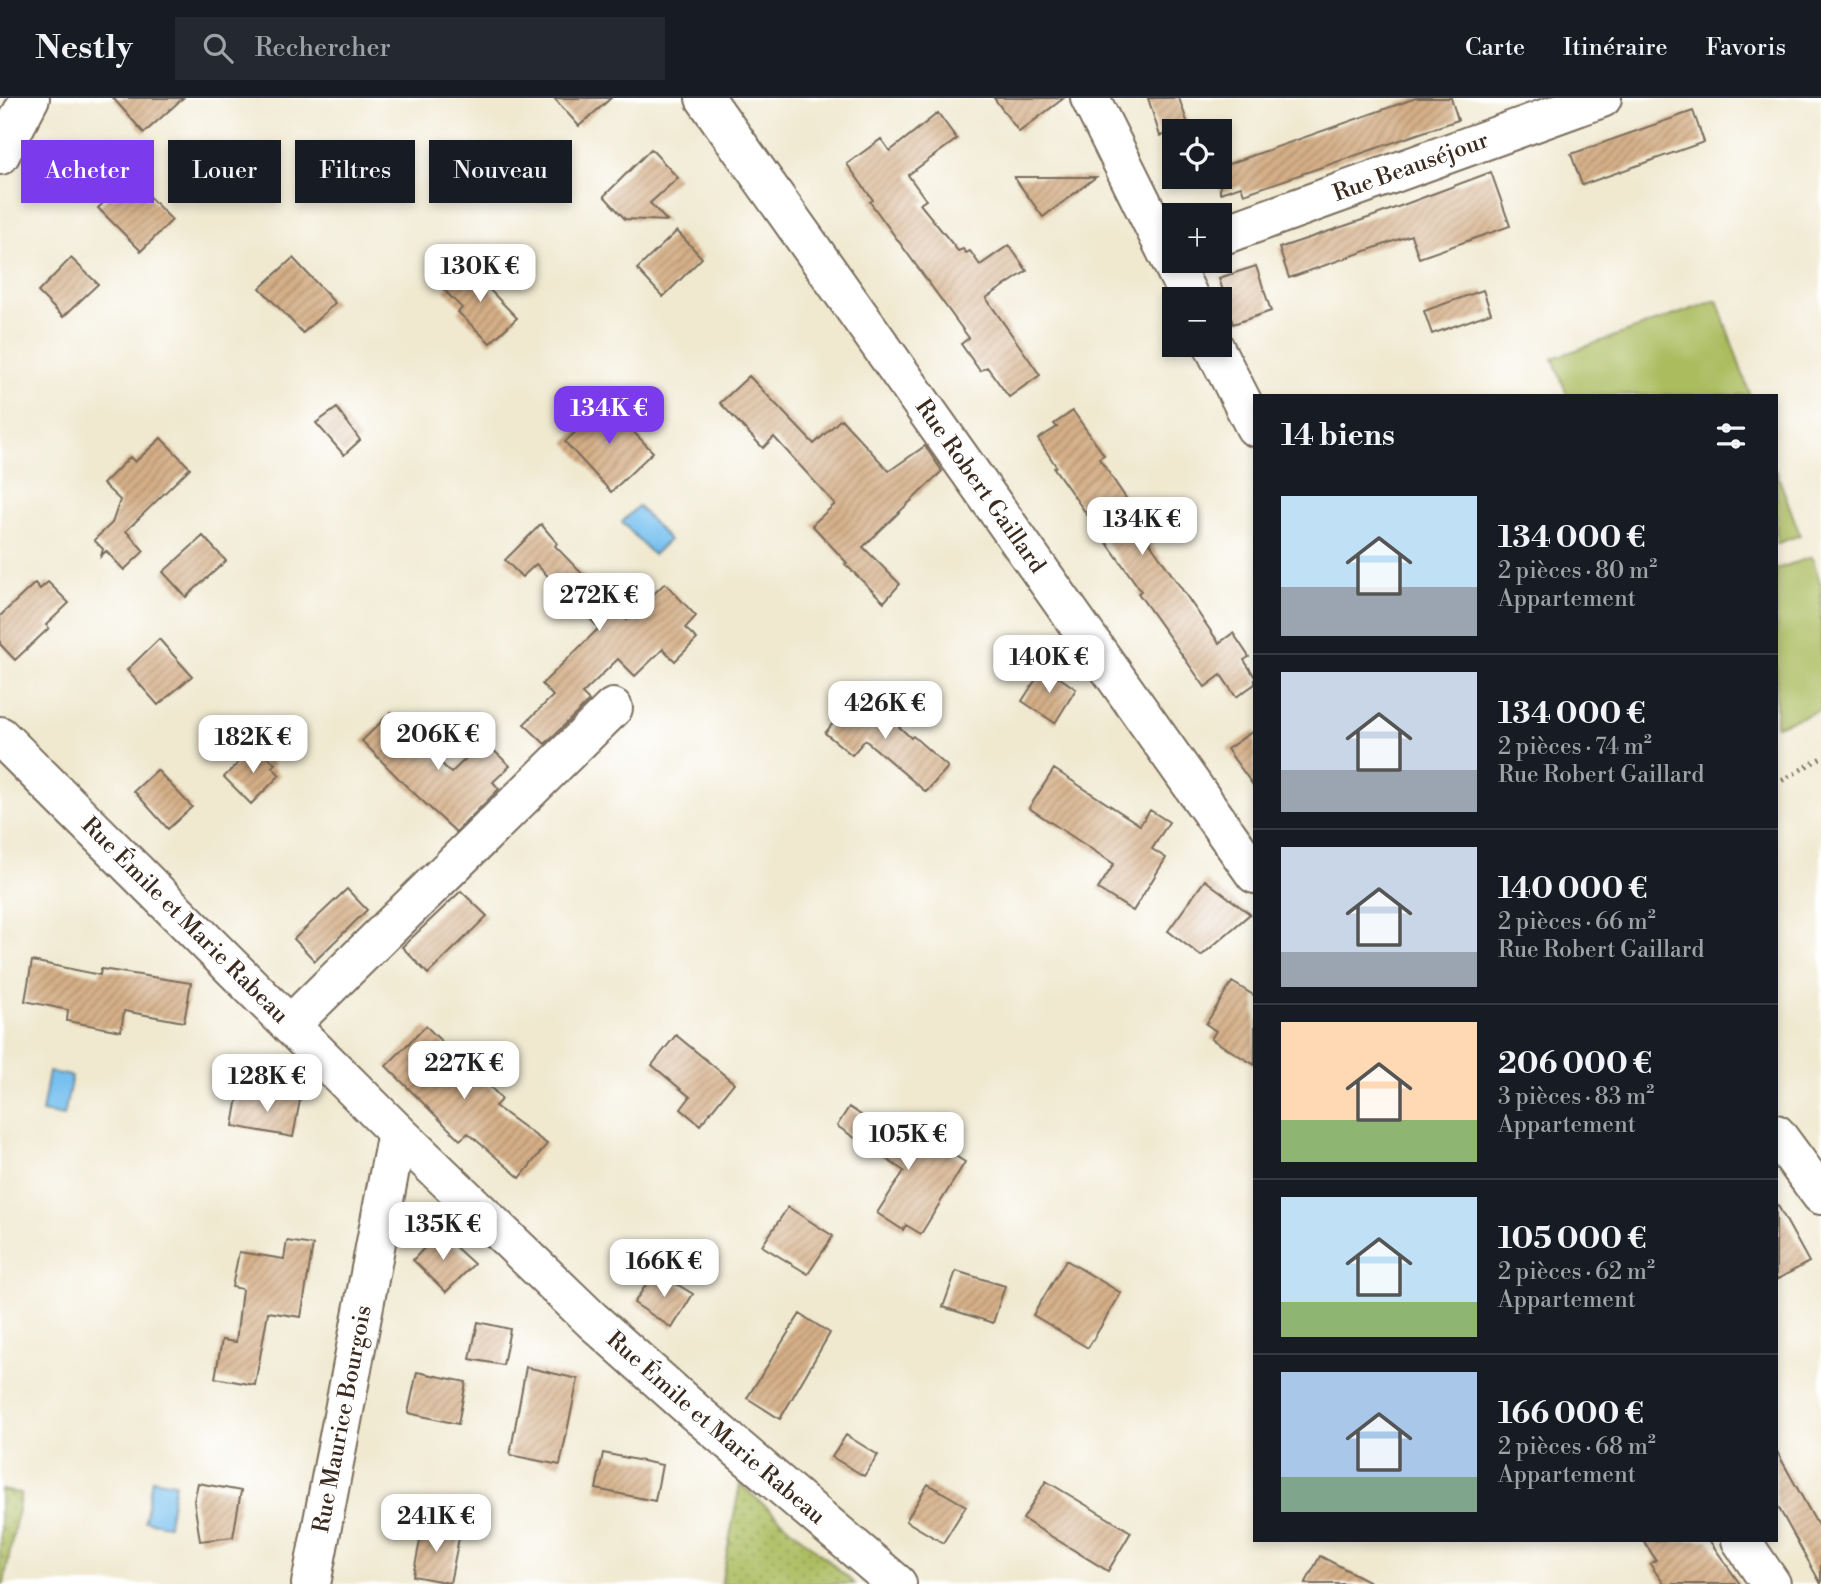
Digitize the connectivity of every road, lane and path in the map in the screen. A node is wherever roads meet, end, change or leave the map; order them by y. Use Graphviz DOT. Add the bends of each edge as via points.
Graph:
graph roads {
  1 [pos="30,98"];
  2 [pos="705,98"];
  3 [pos="1090,98"];
  4 [pos="1602,98"];
  5 [pos="0,155"];
  6 [pos="1232,232"];
  7 [pos="1162,236"];
  8 [pos="1219,357"];
  9 [pos="1253,423"];
  10 [pos="613,708"];
  11 [pos="0,736"];
  12 [pos="1821,758"];
  13 [pos="1778,783"];
  14 [pos="1253,871"];
  15 [pos="290,1025"];
  16 [pos="397,1132"];
  17 [pos="1778,1137"];
  18 [pos="1821,1195"];
  19 [pos="1742,1542"];
  20 [pos="311,1584"];
  21 [pos="897,1584"];
  22 [pos="1771,1584"];
  1 -- 5 [label="street"];
  2 -- 14 [label="street, Rue Robert Gaillard"];
  3 -- 7 [label="street"];
  4 -- 6 [label="street, Rue Beauséjour"];
  8 -- 9 [label="street"];
  10 -- 15 [label="street"];
  11 -- 15 [label="street, Rue Émile et Marie Rabeau"];
  12 -- 13 [label="path"];
  15 -- 16 [label="street, Rue Émile et Marie Rabeau"];
  16 -- 20 [label="street, Rue Maurice Bourgois"];
  16 -- 21 [label="street, Rue Émile et Marie Rabeau" via="592,1320"];
  17 -- 18 [label="street"];
  19 -- 22 [label="street"];
}
